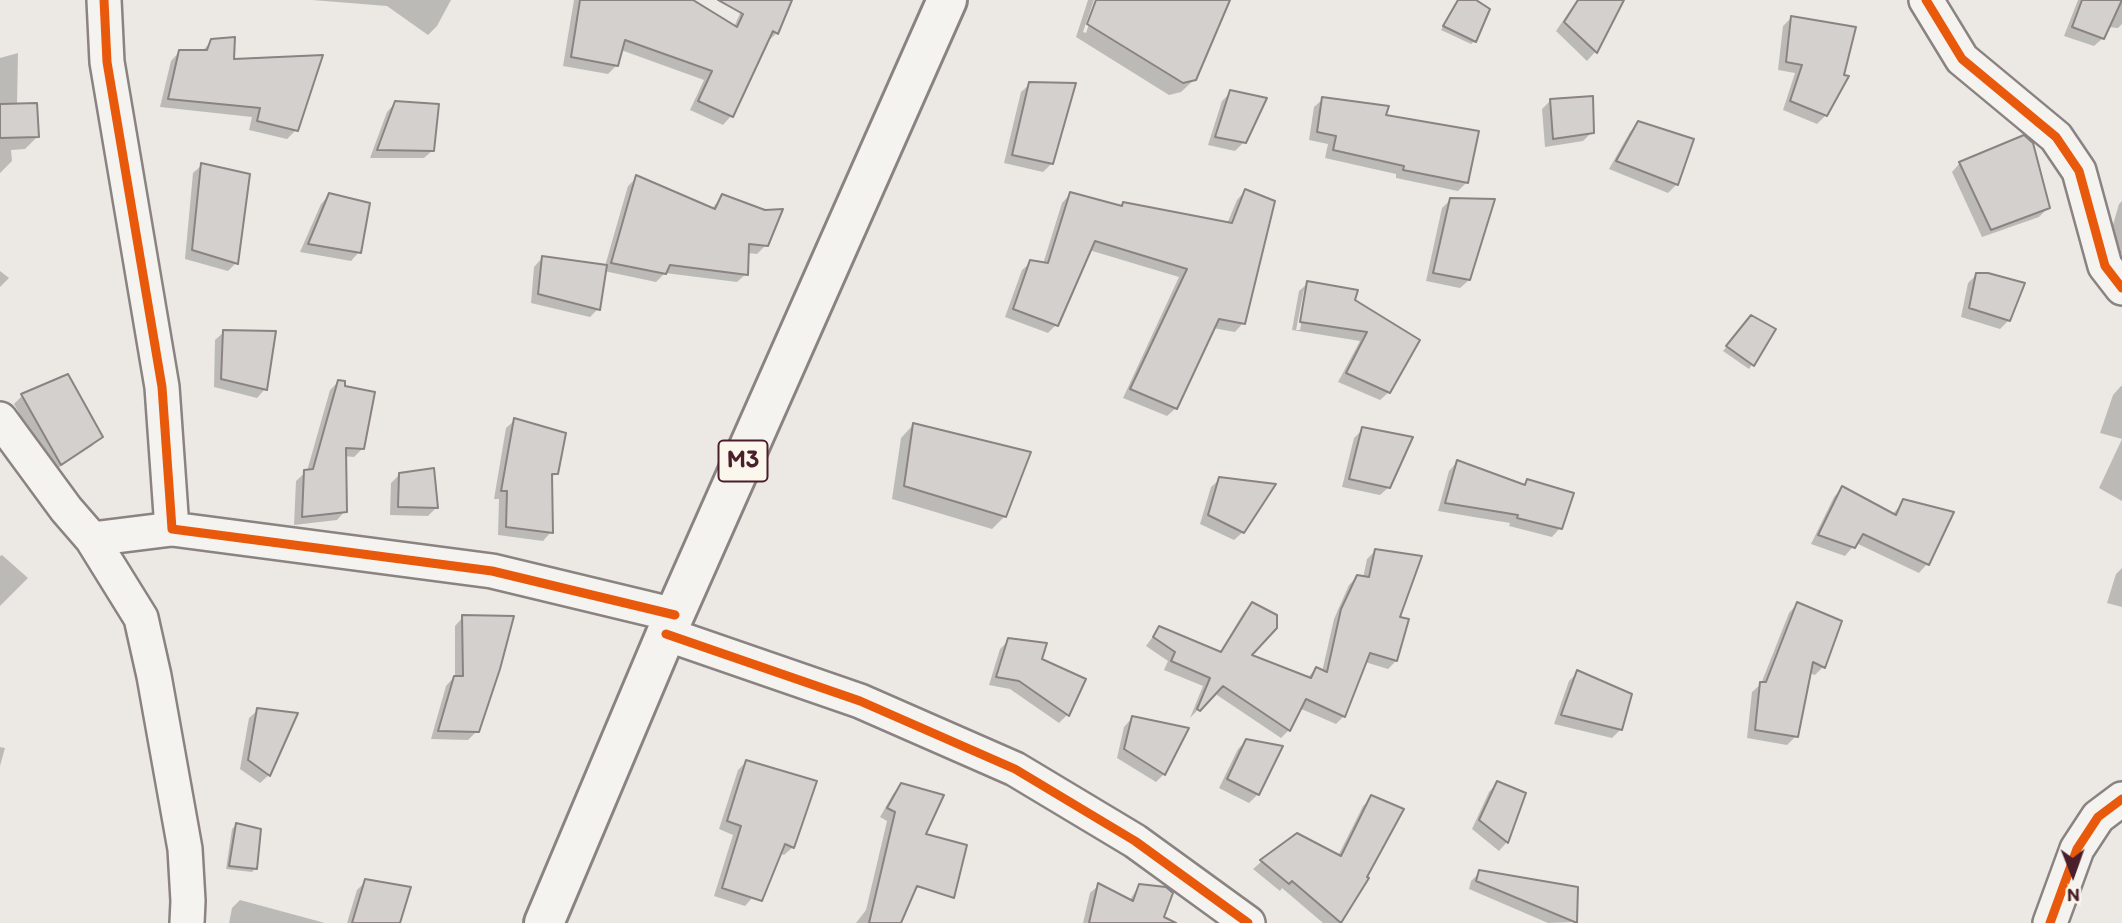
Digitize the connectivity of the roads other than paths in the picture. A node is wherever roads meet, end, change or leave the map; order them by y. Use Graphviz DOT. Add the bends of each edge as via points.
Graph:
graph roads {
  1 [pos="104,0"];
  2 [pos="947,0"];
  3 [pos="1926,0"];
  4 [pos="2122,288"];
  5 [pos="0,419"];
  6 [pos="172,529"];
  7 [pos="92,539"];
  8 [pos="671,624"];
  9 [pos="2122,799"];
  10 [pos="187,923"];
  11 [pos="544,923"];
  12 [pos="1248,923"];
  13 [pos="2050,923"];
  1 -- 6 [label="street" via="107,62 162,387"];
  2 -- 8 [label="main road, M3"];
  3 -- 4 [label="street" via="1962,59 2056,137 2079,171 2105,267"];
  5 -- 7 [label="street"];
  6 -- 7 [label="street"];
  6 -- 8 [label="street" via="492,572"];
  7 -- 10 [label="street" via="141,618 185,849"];
  8 -- 11 [label="main road, M3"];
  8 -- 12 [label="street" via="1015,769 1135,841"];
  9 -- 13 [label="street" via="2098,817 2077,849"];
}
